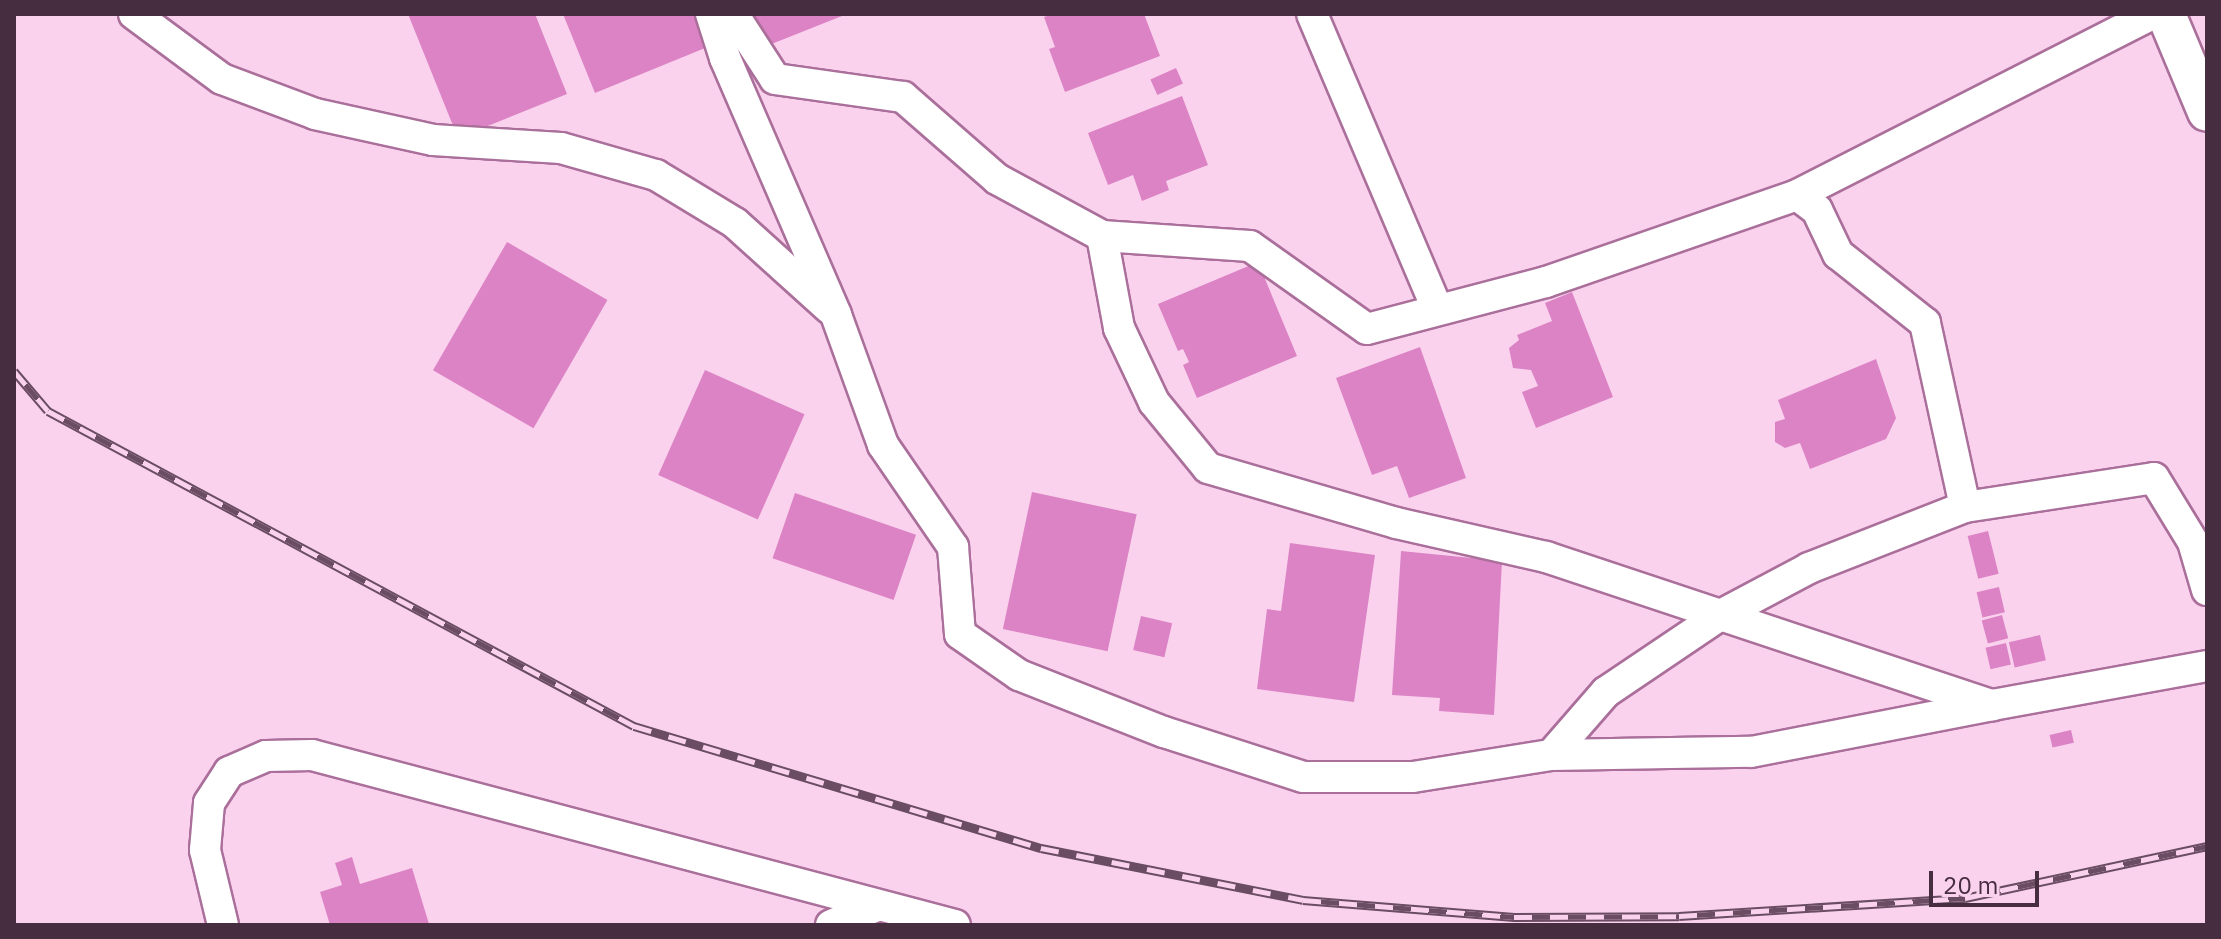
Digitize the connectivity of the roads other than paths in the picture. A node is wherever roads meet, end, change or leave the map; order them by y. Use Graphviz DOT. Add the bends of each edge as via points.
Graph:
graph roads {
  1 [pos="134,14"];
  2 [pos="711,14"];
  3 [pos="733,14"];
  4 [pos="1312,14"];
  5 [pos="2153,14"];
  6 [pos="2166,14"];
  7 [pos="2207,112"];
  8 [pos="1797,195"];
  9 [pos="1102,236"];
  10 [pos="1437,309"];
  11 [pos="836,315"];
  12 [pos="1965,507"];
  13 [pos="2207,590"];
  14 [pos="1717,617"];
  15 [pos="2207,666"];
  16 [pos="1992,705"];
  17 [pos="1551,755"];
  18 [pos="877,906"];
  19 [pos="223,925"];
  20 [pos="831,925"];
  21 [pos="955,925"];
  1 -- 11 [label="street" via="222,79 315,114 433,140 561,148 656,175 735,223"];
  2 -- 11 [label="street"];
  3 -- 9 [label="street" via="775,79 903,97 997,179"];
  4 -- 10 [label="street"];
  5 -- 8 [label="street"];
  6 -- 7 [label="street"];
  8 -- 10 [label="street" via="1546,282"];
  8 -- 12 [label="street" via="1817,210 1838,254 1925,323"];
  9 -- 10 [label="street" via="1250,246 1367,329"];
  9 -- 14 [label="street" via="1119,328 1154,402 1208,468 1396,523 1546,557"];
  11 -- 17 [label="street" via="883,445 953,547 960,634 1019,675 1164,732 1303,777 1413,777"];
  12 -- 13 [label="street" via="2154,478 2193,542"];
  12 -- 14 [label="street" via="1809,568"];
  14 -- 16 [label="street"];
  14 -- 17 [label="street" via="1606,692"];
  15 -- 16 [label="street"];
  16 -- 17 [label="street" via="1751,752"];
  18 -- 19 [label="street" via="312,755 266,756 229,772 209,803 205,850"];
  18 -- 20 [label="street"];
  18 -- 21 [label="street"];
}
